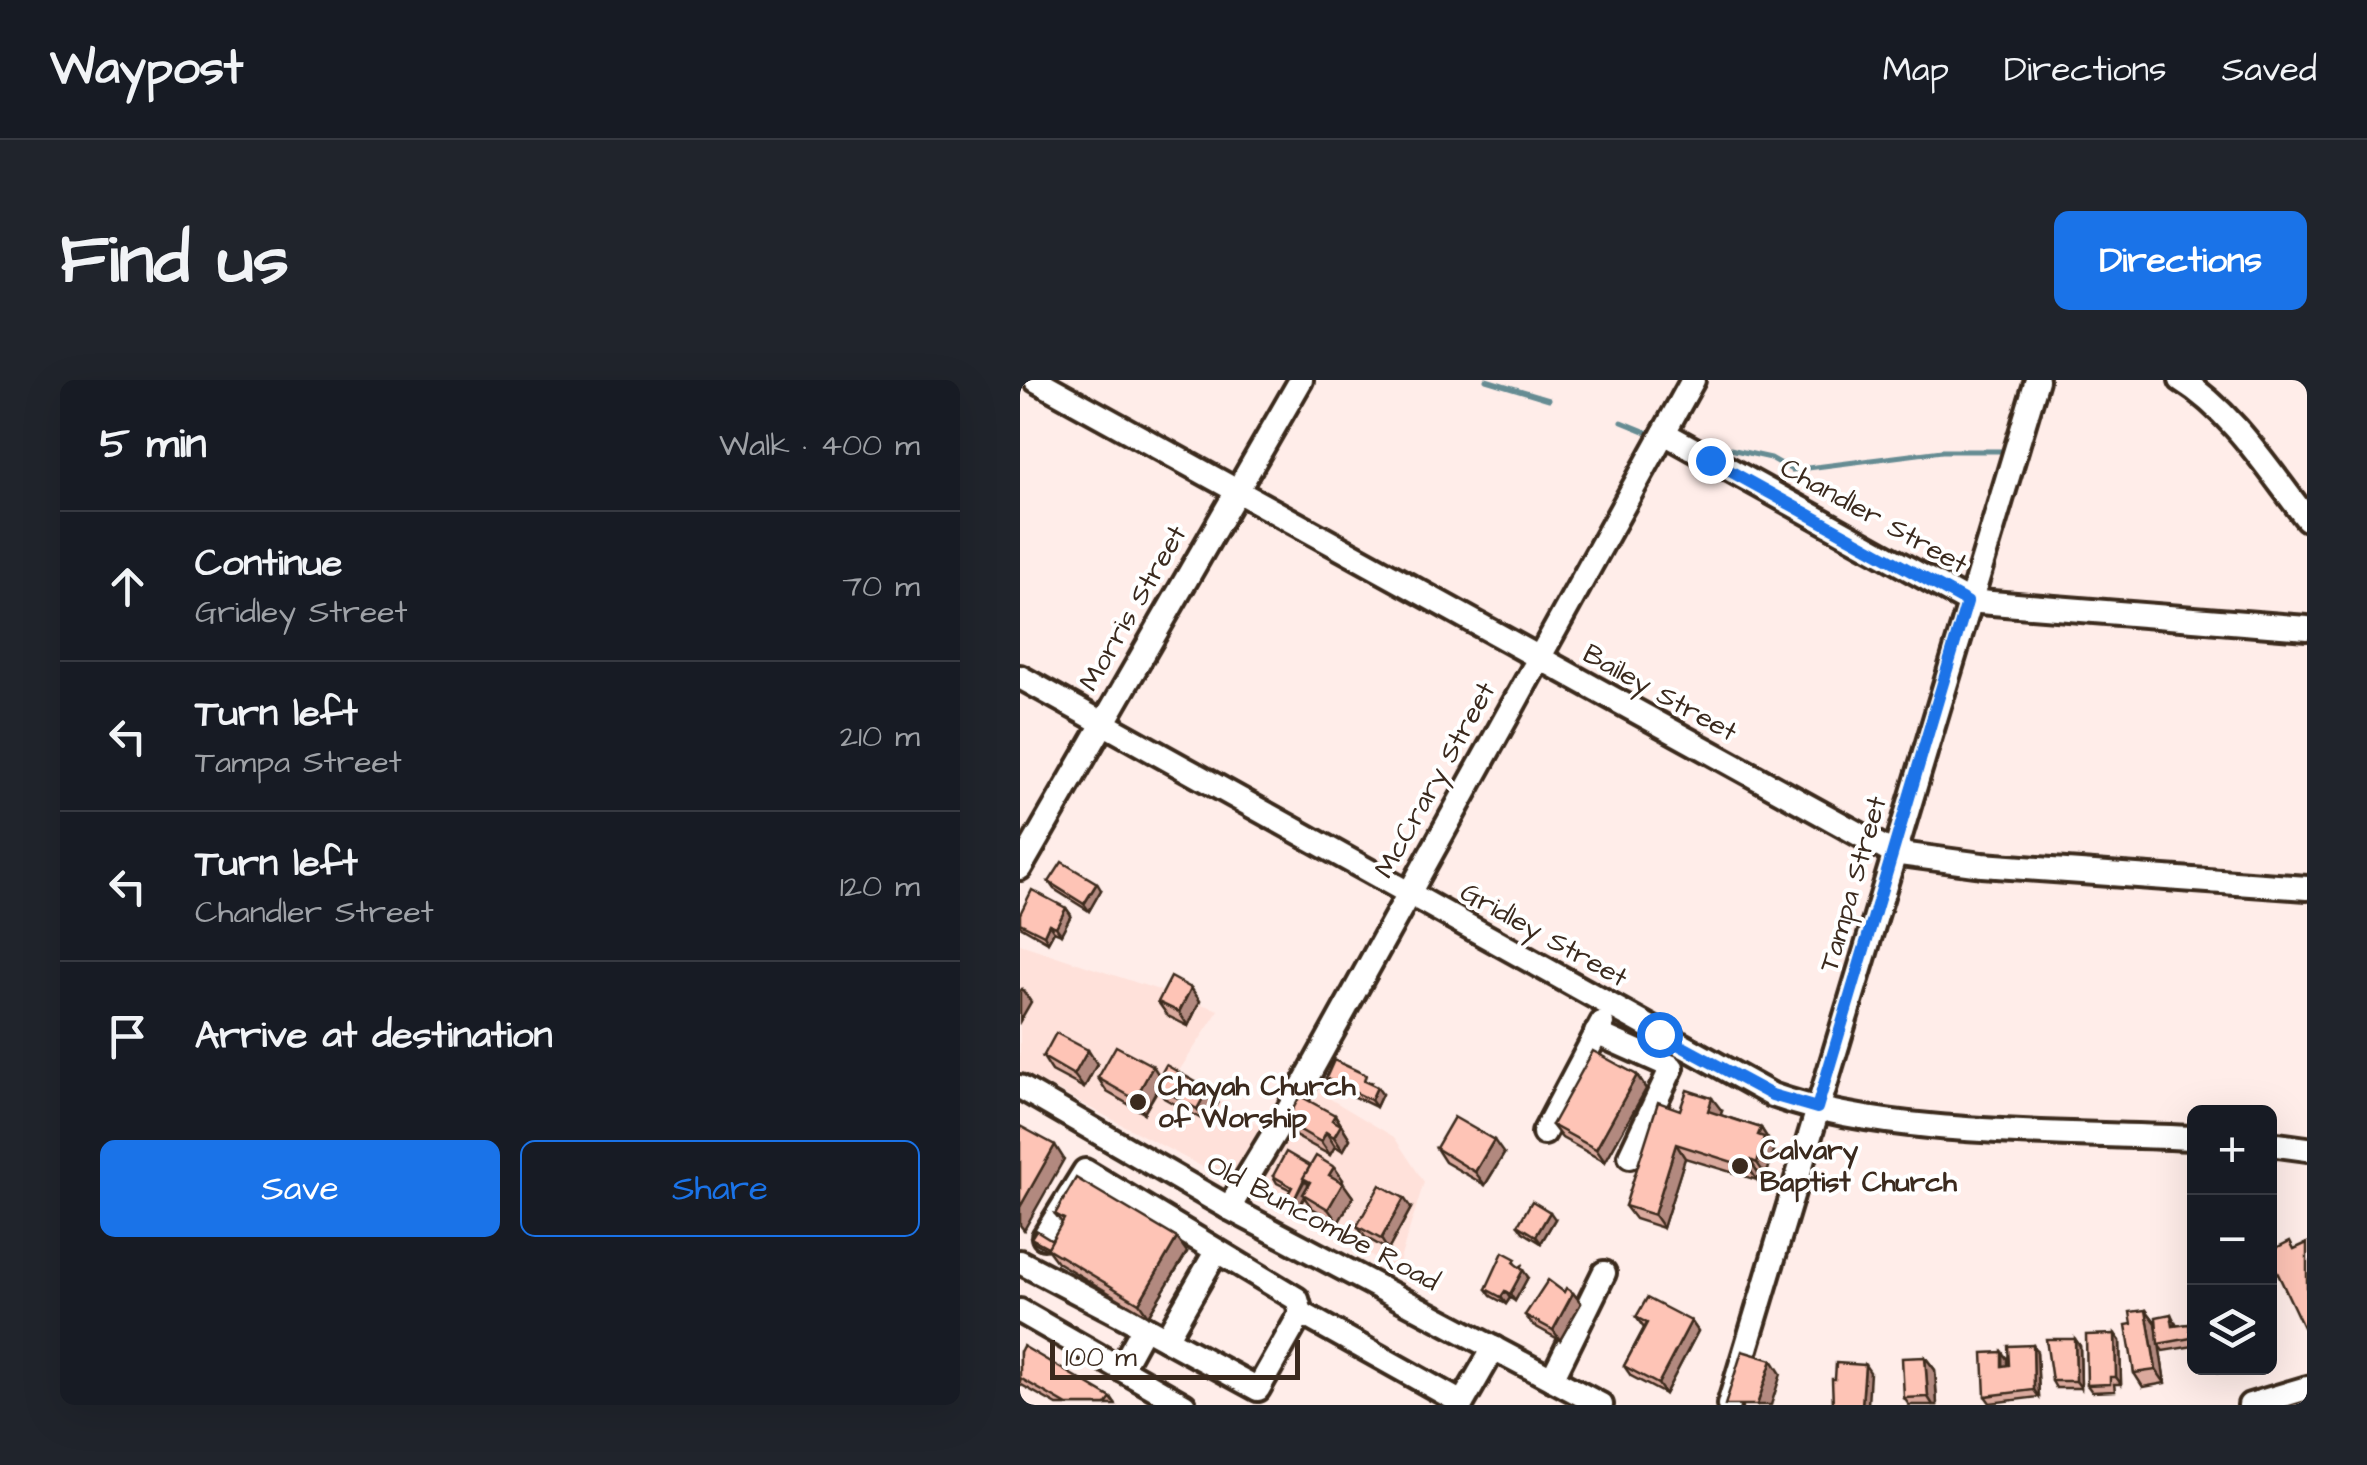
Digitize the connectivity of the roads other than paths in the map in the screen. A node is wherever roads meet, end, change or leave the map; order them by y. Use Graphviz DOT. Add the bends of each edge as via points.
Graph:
graph roads {
  1 [pos="1036,380"];
  2 [pos="1301,380"];
  3 [pos="1694,380"];
  4 [pos="2037,380"];
  5 [pos="2181,380"];
  6 [pos="1664,434"];
  7 [pos="1235,491"];
  8 [pos="2307,519"];
  9 [pos="1967,602"];
  10 [pos="2307,628"];
  11 [pos="1537,658"];
  12 [pos="1020,677"];
  13 [pos="1103,721"];
  14 [pos="1893,853"];
  15 [pos="1020,868"];
  16 [pos="2307,888"];
  17 [pos="1407,893"];
  18 [pos="1610,1006"];
  19 [pos="1596,1033"];
  20 [pos="1659,1034"];
  21 [pos="1647,1056"];
  22 [pos="1706,1061"];
  23 [pos="1672,1067"];
  24 [pos="1020,1087"];
  25 [pos="1817,1108"];
  26 [pos="1544,1133"];
  27 [pos="2187,1138"];
  28 [pos="2277,1145"];
  29 [pos="2307,1149"];
  30 [pos="1630,1156"];
  31 [pos="1229,1208"];
  32 [pos="1216,1252"];
  33 [pos="1024,1264"];
  34 [pos="1604,1273"];
  35 [pos="1020,1311"];
  36 [pos="1301,1313"];
  37 [pos="1144,1327"];
  38 [pos="1166,1339"];
  39 [pos="1494,1348"];
  40 [pos="1121,1369"];
  41 [pos="1552,1379"];
  42 [pos="2307,1388"];
  43 [pos="1179,1404"];
  44 [pos="1461,1404"];
  45 [pos="1602,1405"];
  46 [pos="1729,1405"];
  47 [pos="2250,1405"];
  1 -- 7 [label="street, Bailey Street"];
  2 -- 7 [label="street, Morris Street"];
  3 -- 6 [label="street, McCrary Street"];
  4 -- 9 [label="street, Tampa Street"];
  5 -- 8 [label="street" via="2237,428"];
  6 -- 9 [label="street, Chandler Street"];
  6 -- 11 [label="street, McCrary Street"];
  7 -- 11 [label="street, Bailey Street"];
  7 -- 13 [label="street, Morris Street"];
  9 -- 10 [label="street, Chandler Street"];
  9 -- 14 [label="street, Tampa Street"];
  11 -- 14 [label="street, Bailey Street"];
  11 -- 17 [label="street, McCrary Street"];
  12 -- 13 [label="street, Gridley Street"];
  13 -- 15 [label="street, Morris Street"];
  13 -- 17 [label="street, Gridley Street"];
  14 -- 16 [label="street, Bailey Street"];
  14 -- 25 [label="street, Tampa Street"];
  17 -- 18 [label="street, Gridley Street"];
  17 -- 31 [label="street, McCrary Street"];
  18 -- 19 [label="street"];
  18 -- 20 [label="street, Gridley Street"];
  19 -- 21 [label="street"];
  19 -- 26 [label="street"];
  20 -- 21 [label="street"];
  20 -- 22 [label="street, Gridley Street"];
  21 -- 23 [label="street"];
  22 -- 23 [label="street" via="1691,1072"];
  22 -- 25 [label="street, Gridley Street" via="1772,1095"];
  23 -- 30 [label="street"];
  24 -- 31 [label="street, Old Buncombe Road"];
  25 -- 27 [label="street, Gridley Street" via="1904,1122"];
  25 -- 46 [label="street, Tampa Street"];
  28 -- 29 [label="street"];
  31 -- 39 [label="street, Old Buncombe Road"];
  32 -- 33 [label="street" via="1085,1171"];
  32 -- 36 [label="street" via="1297,1299"];
  32 -- 38 [label="street"];
  33 -- 37 [label="street"];
  34 -- 41 [label="street"];
  35 -- 40 [label="street"];
  36 -- 38 [label="street" via="1258,1389"];
  36 -- 44 [label="street"];
  37 -- 38 [label="street"];
  37 -- 40 [label="street"];
  39 -- 41 [label="street, Old Buncombe Road"];
  39 -- 44 [label="street"];
  40 -- 43 [label="street"];
  41 -- 45 [label="street, Old Buncombe Road"];
  42 -- 47 [label="street"];
}
